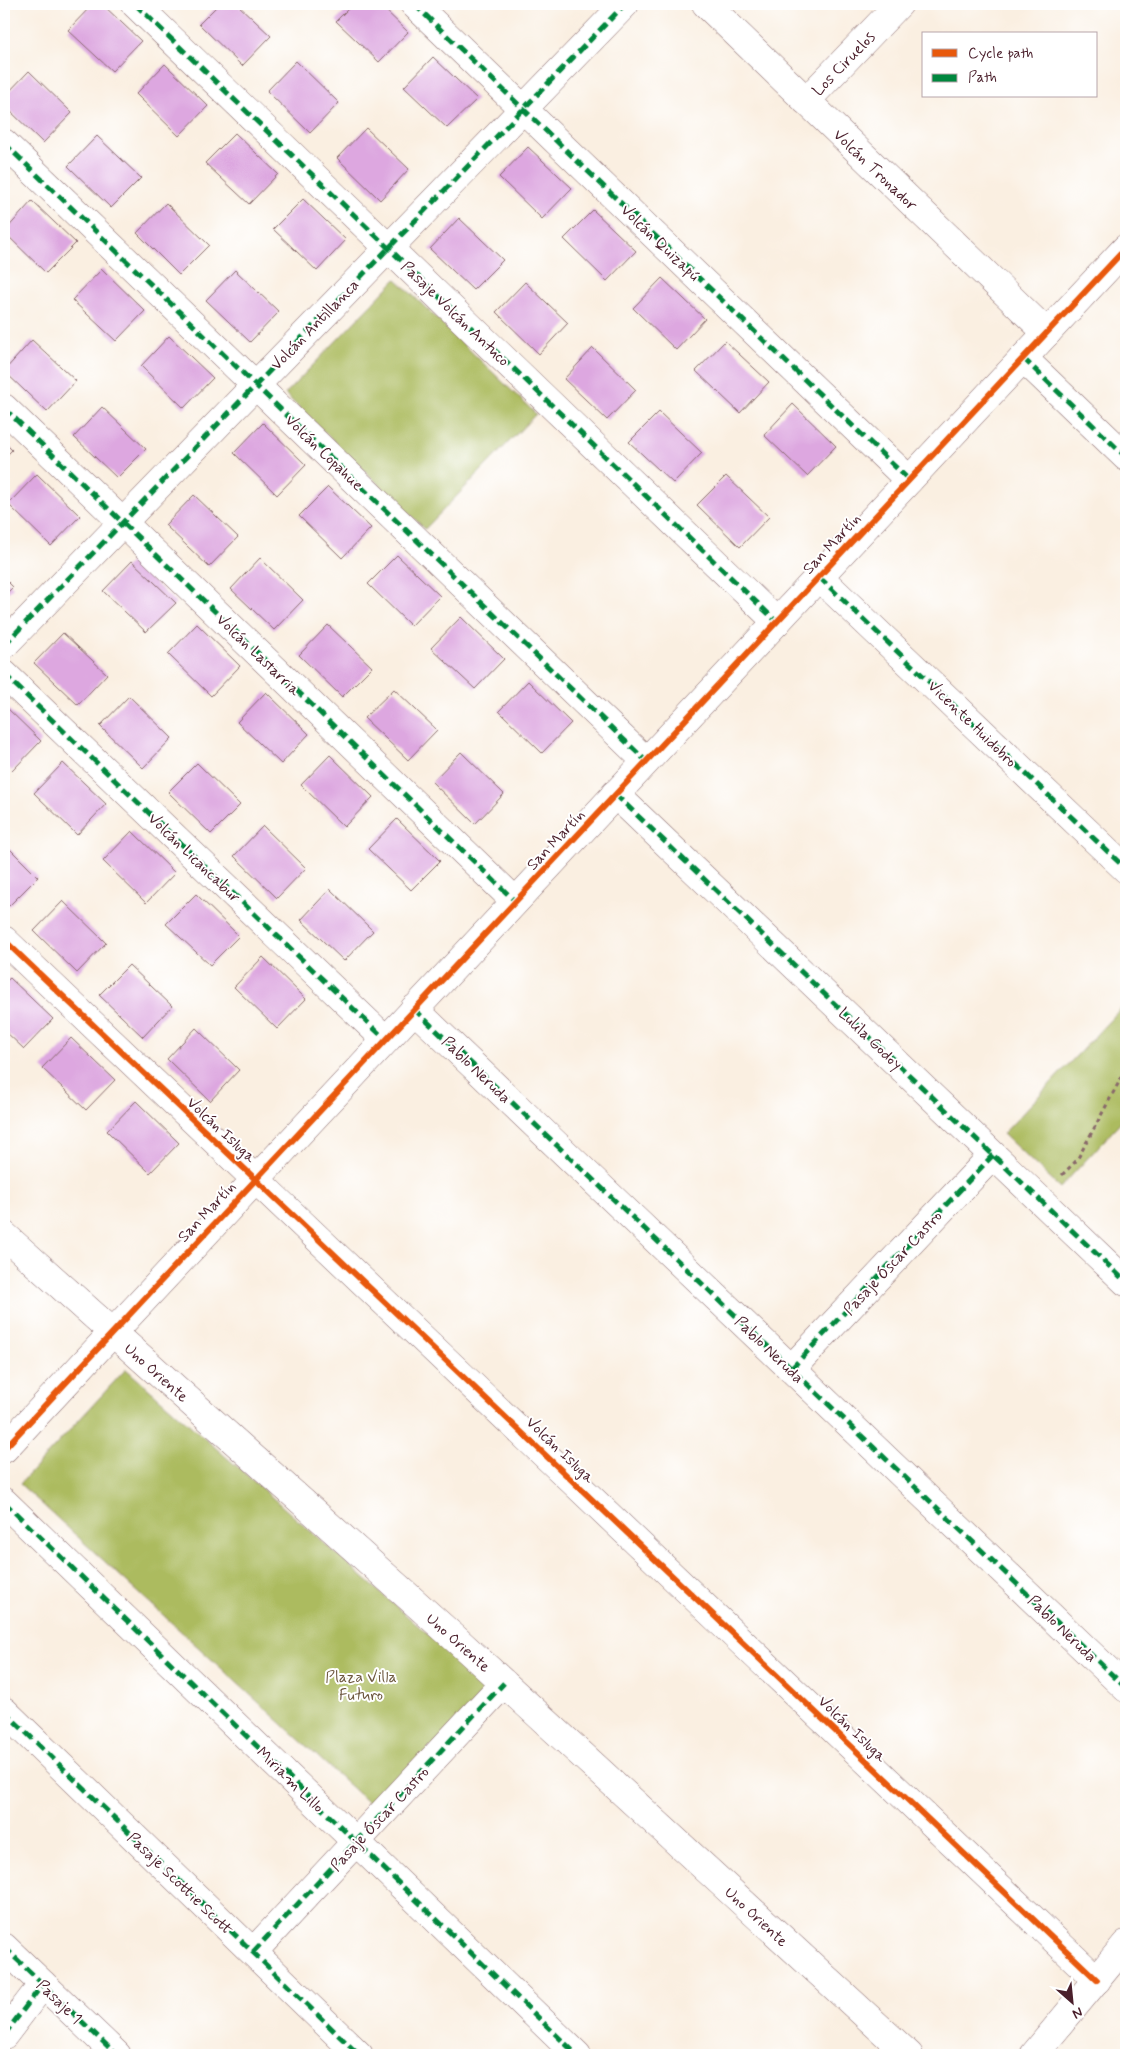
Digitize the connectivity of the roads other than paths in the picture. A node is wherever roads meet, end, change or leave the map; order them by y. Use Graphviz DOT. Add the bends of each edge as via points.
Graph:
graph roads {
  1 [pos="135,4"];
  2 [pos="414,4"];
  3 [pos="624,4"];
  4 [pos="706,4"];
  5 [pos="899,4"];
  6 [pos="806,101"];
  7 [pos="523,109"];
  8 [pos="4,143"];
  9 [pos="388,248"];
  10 [pos="1126,248"];
  11 [pos="1047,333"];
  12 [pos="1023,358"];
  13 [pos="255,385"];
  14 [pos="4,408"];
  15 [pos="1126,457"];
  16 [pos="909,480"];
  17 [pos="122,522"];
  18 [pos="819,577"];
  19 [pos="777,622"];
  20 [pos="4,645"];
  21 [pos="4,674"];
  22 [pos="646,761"];
  23 [pos="615,794"];
  24 [pos="1126,869"];
  25 [pos="515,901"];
  26 [pos="4,940"];
  27 [pos="414,1010"];
  28 [pos="386,1040"];
  29 [pos="993,1155"];
  30 [pos="255,1179"];
  31 [pos="4,1235"];
  32 [pos="1126,1282"];
  33 [pos="113,1332"];
  34 [pos="791,1369"];
  35 [pos="4,1449"];
  36 [pos="4,1502"];
  37 [pos="504,1684"];
  38 [pos="1126,1688"];
  39 [pos="4,1711"];
  40 [pos="356,1842"];
  41 [pos="1126,1944"];
  42 [pos="4,1947"];
  43 [pos="253,1952"];
  44 [pos="1097,1980"];
  45 [pos="43,1984"];
  46 [pos="4,2035"];
  47 [pos="117,2055"];
  48 [pos="359,2055"];
  49 [pos="577,2055"];
  50 [pos="909,2055"];
  51 [pos="1034,2055"];
  1 -- 9 [label="street, Pasaje Volcán Antuco"];
  2 -- 7 [label="street, Volcán Quizapú"];
  3 -- 7 [label="street, Volcán Antillanca"];
  4 -- 6 [label="street, Volcán Tronador"];
  5 -- 6 [label="street, Los Ciruelos"];
  6 -- 11 [label="street, Volcán Tronador"];
  7 -- 9 [label="street, Volcán Antillanca"];
  7 -- 16 [label="street, Volcán Quizapú"];
  8 -- 13 [label="street, Volcán Copahue"];
  9 -- 13 [label="street, Volcán Antillanca"];
  9 -- 19 [label="street, Pasaje Volcán Antuco"];
  10 -- 11 [label="street, San Martín"];
  11 -- 12 [label="street, San Martín"];
  12 -- 15 [label="street"];
  12 -- 16 [label="street, San Martín"];
  13 -- 17 [label="street, Volcán Antillanca"];
  13 -- 22 [label="street, Volcán Copahue"];
  14 -- 17 [label="street, Volcán Lastarria"];
  16 -- 18 [label="street, San Martín"];
  17 -- 20 [label="street, Volcán Antillanca"];
  17 -- 25 [label="street, Volcán Lastarria"];
  18 -- 19 [label="street, San Martín"];
  18 -- 24 [label="street, Vicente Huidobro"];
  19 -- 22 [label="street, San Martín"];
  21 -- 28 [label="street, Volcán Licancabur"];
  22 -- 23 [label="street, San Martín"];
  23 -- 25 [label="street, San Martín"];
  23 -- 29 [label="street, Lulila Godoy"];
  25 -- 27 [label="street, San Martín"];
  26 -- 30 [label="street, Volcán Isluga"];
  27 -- 28 [label="street, San Martín"];
  27 -- 34 [label="street, Pablo Neruda"];
  28 -- 30 [label="street, San Martín"];
  29 -- 32 [label="street, Lulila Godoy"];
  29 -- 34 [label="street, Pasaje Óscar Castro"];
  30 -- 33 [label="street, San Martín"];
  30 -- 44 [label="street, Volcán Isluga"];
  31 -- 33 [label="street, Uno Oriente"];
  33 -- 35 [label="street, San Martín"];
  33 -- 37 [label="street, Uno Oriente"];
  34 -- 38 [label="street, Pablo Neruda"];
  36 -- 40 [label="street, Miriam Lillo"];
  37 -- 40 [label="street, Pasaje Óscar Castro"];
  37 -- 50 [label="street, Uno Oriente"];
  39 -- 43 [label="street, Pasaje Scottie Scott"];
  40 -- 43 [label="street, Pasaje Óscar Castro"];
  40 -- 49 [label="street, Miriam Lillo"];
  41 -- 44 [label="street"];
  42 -- 45 [label="street, Pasaje 1"];
  43 -- 48 [label="street, Pasaje Scottie Scott"];
  44 -- 51 [label="street"];
  45 -- 46 [label="street"];
  45 -- 47 [label="street, Pasaje 1"];
}
